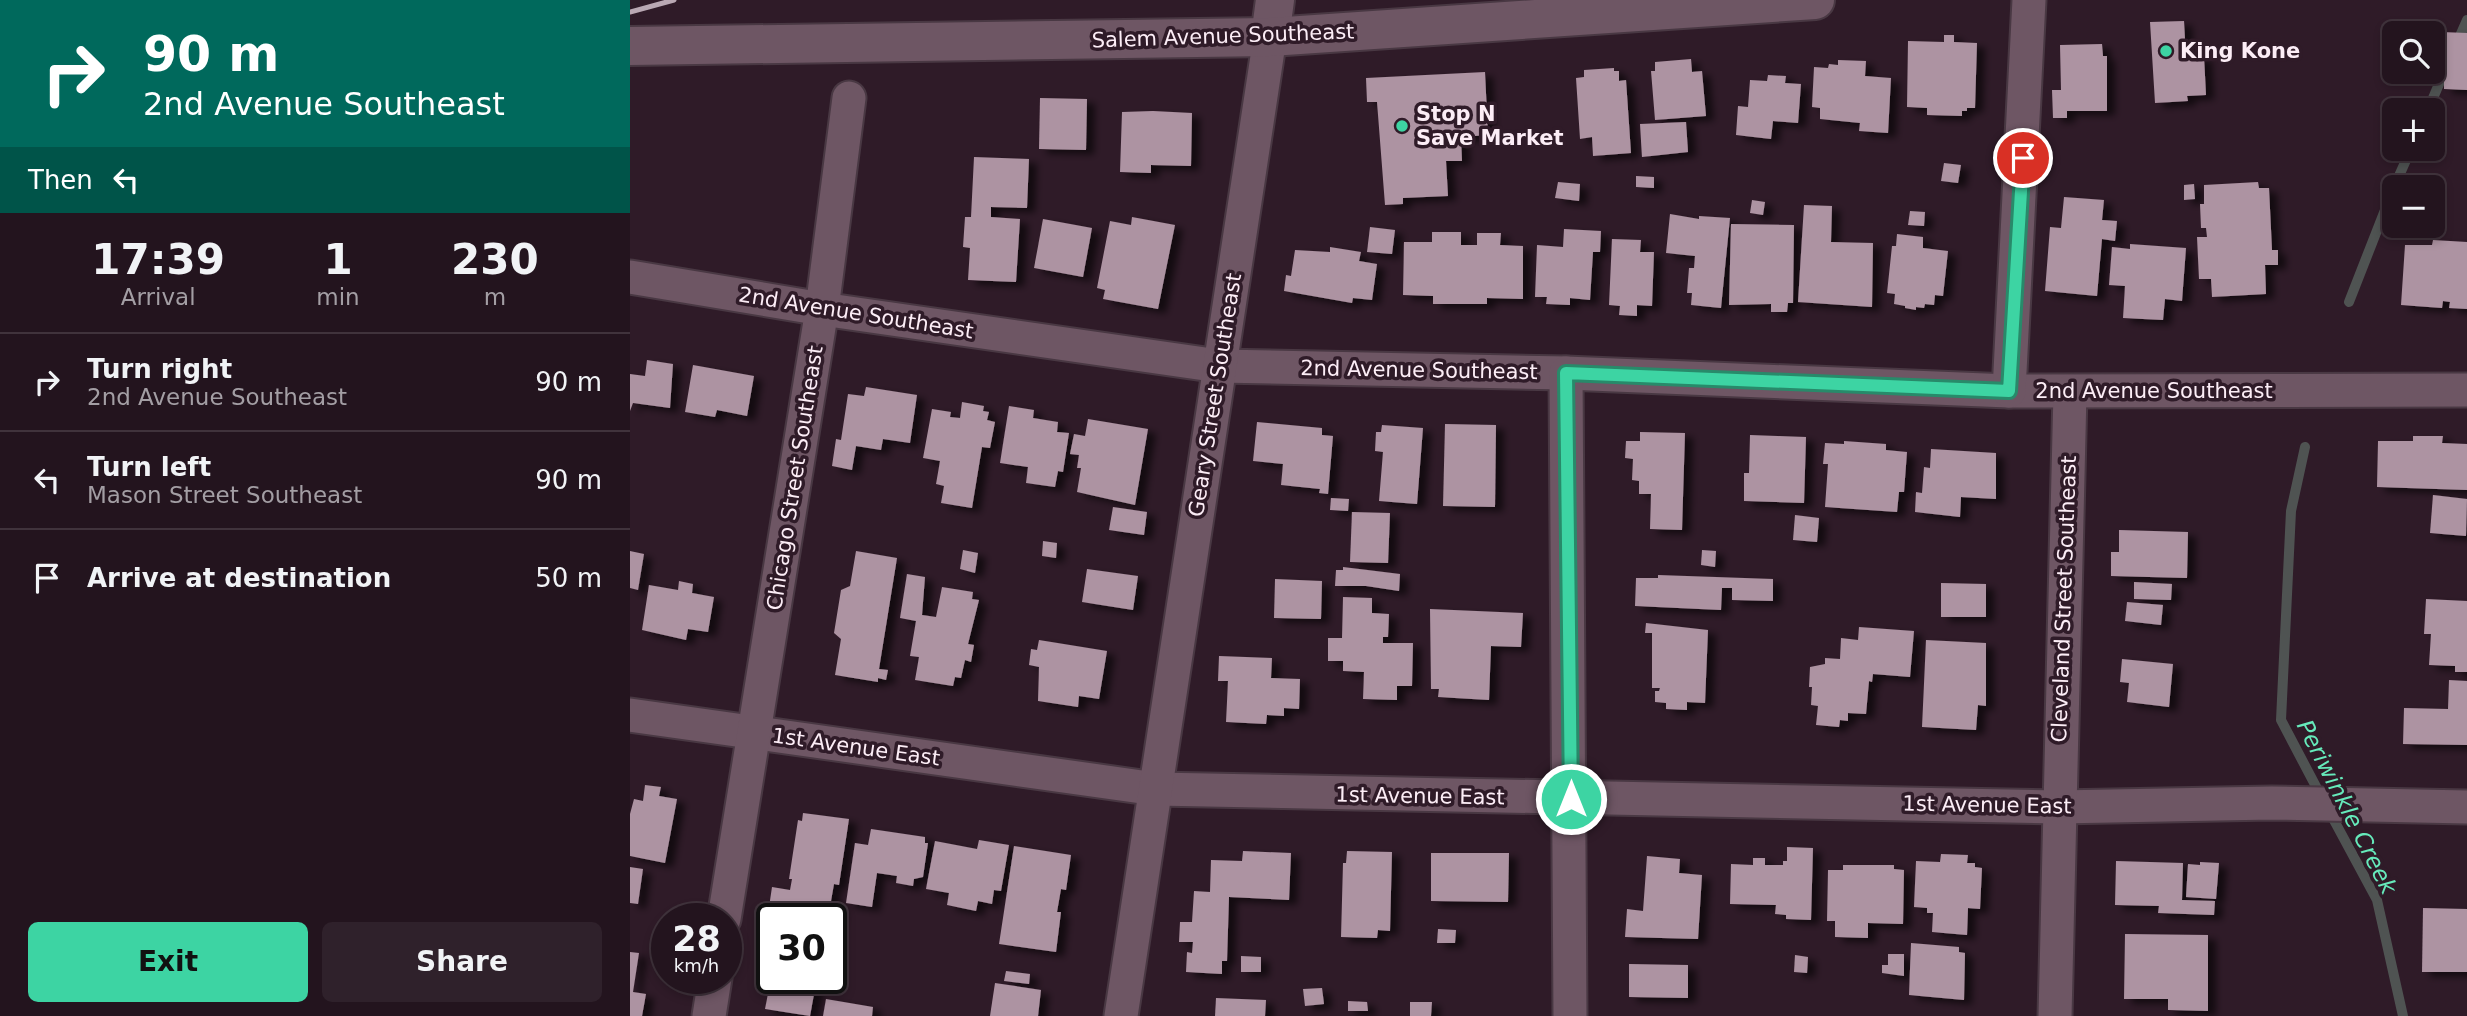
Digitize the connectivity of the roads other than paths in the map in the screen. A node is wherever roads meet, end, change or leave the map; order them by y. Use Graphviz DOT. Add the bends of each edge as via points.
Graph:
graph roads {
  1 [pos="1275,0"];
  2 [pos="1815,0"];
  3 [pos="2029,0"];
  4 [pos="1270,37"];
  5 [pos="630,46"];
  6 [pos="849,98"];
  7 [pos="630,277"];
  8 [pos="822,309"];
  9 [pos="1219,366"];
  10 [pos="1566,373"];
  11 [pos="2467,390"];
  12 [pos="2009,391"];
  13 [pos="2070,392"];
  14 [pos="630,715"];
  15 [pos="754,733"];
  16 [pos="1156,789"];
  17 [pos="1571,799"];
  18 [pos="2058,807"];
  19 [pos="2467,807"];
  20 [pos="727,903"];
  21 [pos="712,994"];
  22 [pos="709,1016"];
  23 [pos="1121,1016"];
  24 [pos="1570,1016"];
  25 [pos="2055,1016"];
  1 -- 4 [label="main road, Geary Street Southeast"];
  2 -- 4 [label="main road, Salem Avenue Southeast"];
  3 -- 12 [label="street"];
  4 -- 5 [label="main road, Salem Avenue Southeast"];
  4 -- 9 [label="street, Geary Street Southeast"];
  6 -- 8 [label="street, Chicago Street Southeast"];
  7 -- 8 [label="street, 2nd Avenue Southeast"];
  8 -- 9 [label="street, 2nd Avenue Southeast"];
  8 -- 15 [label="street, Chicago Street Southeast"];
  9 -- 10 [label="street, 2nd Avenue Southeast"];
  9 -- 16 [label="street, Geary Street Southeast"];
  10 -- 12 [label="street, 2nd Avenue Southeast"];
  10 -- 17 [label="street"];
  11 -- 13 [label="street, 2nd Avenue Southeast"];
  12 -- 13 [label="street, 2nd Avenue Southeast"];
  13 -- 18 [label="street, Cleveland Street Southeast"];
  14 -- 15 [label="street, 1st Avenue East"];
  15 -- 16 [label="street, 1st Avenue East"];
  15 -- 20 [label="street, Chicago Street Southeast"];
  16 -- 17 [label="street, 1st Avenue East"];
  16 -- 23 [label="street, Geary Street Southeast"];
  17 -- 18 [label="street, 1st Avenue East"];
  17 -- 24 [label="street"];
  18 -- 19 [label="street, 1st Avenue East" via="2272,803"];
  18 -- 25 [label="street, Cleveland Street Southeast"];
  21 -- 22 [label="street"];
}
